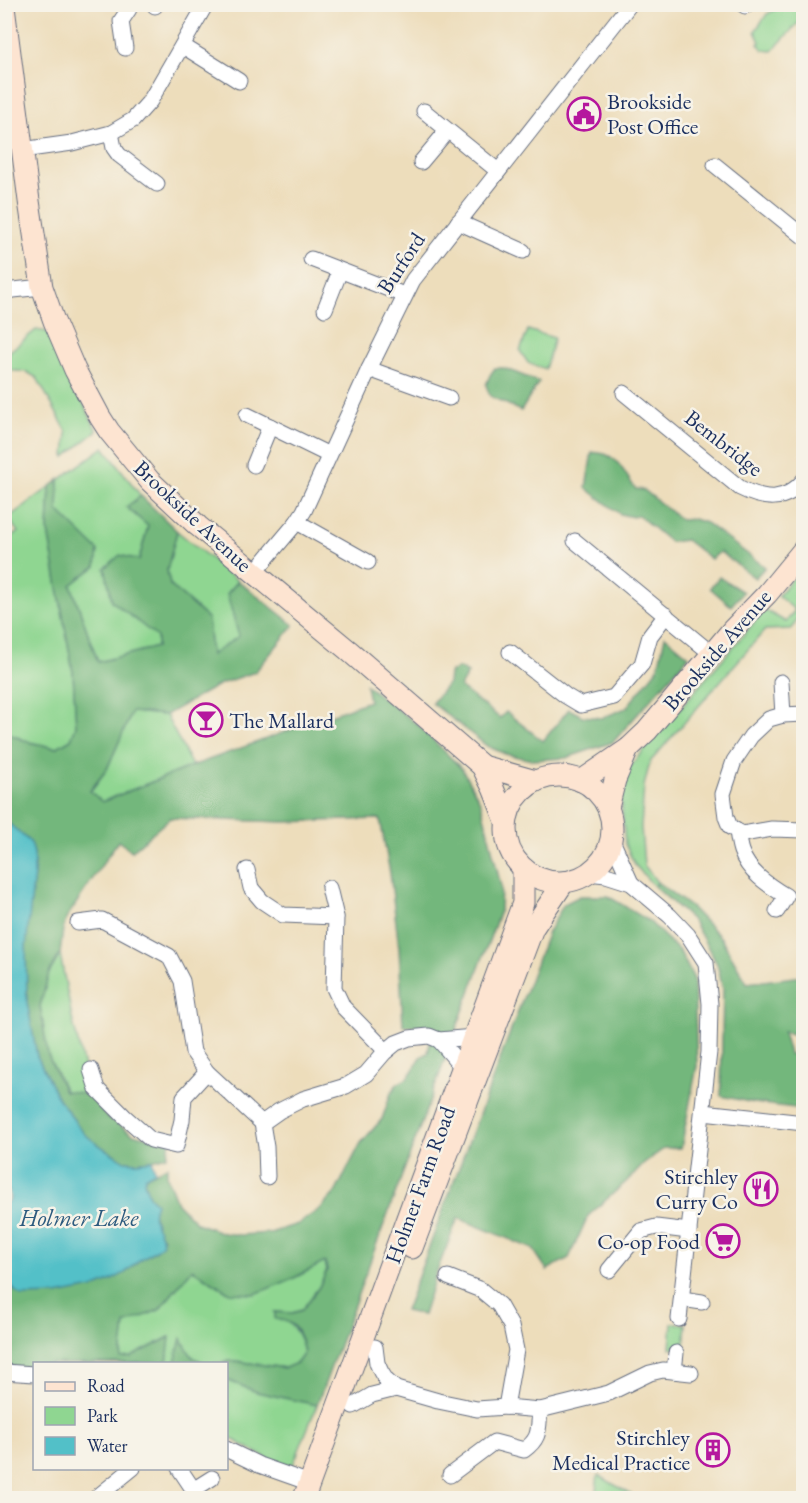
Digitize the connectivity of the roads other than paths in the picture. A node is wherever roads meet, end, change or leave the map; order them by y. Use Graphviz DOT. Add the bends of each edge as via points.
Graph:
graph roads {
  1 [pos="129,4"];
  2 [pos="206,4"];
  3 [pos="630,4"];
  4 [pos="4,7"];
  5 [pos="183,46"];
  6 [pos="125,48"];
  7 [pos="239,81"];
  8 [pos="424,111"];
  9 [pos="447,131"];
  10 [pos="111,133"];
  11 [pos="22,150"];
  12 [pos="421,162"];
  13 [pos="715,165"];
  14 [pos="498,171"];
  15 [pos="157,184"];
  16 [pos="458,222"];
  17 [pos="801,231"];
  18 [pos="523,251"];
  19 [pos="311,259"];
  20 [pos="340,271"];
  21 [pos="42,287"];
  22 [pos="4,291"];
  23 [pos="404,295"];
  24 [pos="325,309"];
  25 [pos="369,369"];
  26 [pos="624,393"];
  27 [pos="449,398"];
  28 [pos="247,415"];
  29 [pos="270,426"];
  30 [pos="329,455"];
  31 [pos="254,465"];
  32 [pos="804,480"];
  33 [pos="297,522"];
  34 [pos="575,541"];
  35 [pos="804,549"];
  36 [pos="368,562"];
  37 [pos="254,573"];
  38 [pos="666,615"];
  39 [pos="510,652"];
  40 [pos="712,654"];
  41 [pos="781,682"];
  42 [pos="804,714"];
  43 [pos="783,715"];
  44 [pos="628,748"];
  45 [pos="482,766"];
  46 [pos="536,781"];
  47 [pos="581,781"];
  48 [pos="608,808"];
  49 [pos="506,821"];
  50 [pos="804,830"];
  51 [pos="737,831"];
  52 [pos="611,838"];
  53 [pos="523,868"];
  54 [pos="247,870"];
  55 [pos="588,873"];
  56 [pos="564,882"];
  57 [pos="631,883"];
  58 [pos="329,888"];
  59 [pos="777,910"];
  60 [pos="336,917"];
  61 [pos="78,923"];
  62 [pos="474,1038"];
  63 [pos="440,1040"];
  64 [pos="386,1051"];
  65 [pos="463,1068"];
  66 [pos="91,1070"];
  67 [pos="207,1072"];
  68 [pos="703,1112"];
  69 [pos="262,1123"];
  70 [pos="804,1123"];
  71 [pos="262,1167"];
  72 [pos="689,1231"];
  73 [pos="609,1270"];
  74 [pos="448,1277"];
  75 [pos="682,1299"];
  76 [pos="702,1302"];
  77 [pos="679,1319"];
  78 [pos="375,1347"];
  79 [pos="676,1353"];
  80 [pos="674,1371"];
  81 [pos="4,1372"];
  82 [pos="691,1373"];
  83 [pos="33,1374"];
  84 [pos="396,1389"];
  85 [pos="353,1406"];
  86 [pos="506,1407"];
  87 [pos="540,1410"];
  88 [pos="228,1450"];
  89 [pos="131,1470"];
  90 [pos="180,1470"];
  91 [pos="450,1475"];
  92 [pos="212,1478"];
  93 [pos="311,1493"];
  94 [pos="196,1494"];
  95 [pos="96,1498"];
  1 -- 6 [label="street" via="121,21"];
  2 -- 5 [label="street"];
  3 -- 14 [label="street, Burford"];
  4 -- 11 [label="street, Brookside Avenue"];
  5 -- 7 [label="street"];
  5 -- 10 [label="street" via="150,101 133,120"];
  8 -- 9 [label="street"];
  9 -- 12 [label="street"];
  9 -- 14 [label="street"];
  10 -- 11 [label="street"];
  10 -- 15 [label="street" via="119,155"];
  11 -- 21 [label="street, Brookside Avenue"];
  13 -- 17 [label="street"];
  14 -- 16 [label="street, Burford"];
  16 -- 18 [label="street"];
  16 -- 23 [label="street, Burford"];
  19 -- 20 [label="street"];
  20 -- 23 [label="street"];
  20 -- 24 [label="street"];
  21 -- 22 [label="street"];
  21 -- 37 [label="street, Brookside Avenue" via="75,370 109,431 150,481"];
  23 -- 25 [label="street, Burford"];
  25 -- 27 [label="street"];
  25 -- 30 [label="street, Burford"];
  26 -- 32 [label="street, Bembridge" via="740,488 756,496 775,498 797,489"];
  28 -- 29 [label="street"];
  29 -- 30 [label="street"];
  29 -- 31 [label="street"];
  30 -- 33 [label="street, Burford"];
  33 -- 36 [label="street"];
  33 -- 37 [label="street, Burford"];
  34 -- 38 [label="street"];
  35 -- 40 [label="street, Brookside Avenue"];
  37 -- 45 [label="street, Brookside Avenue"];
  38 -- 39 [label="street" via="650,636 642,664 614,697 582,705"];
  38 -- 40 [label="street"];
  40 -- 44 [label="street, Brookside Avenue"];
  41 -- 43 [label="street"];
  42 -- 43 [label="street"];
  43 -- 51 [label="street" via="769,719 734,761 723,794 726,817 730,827"];
  44 -- 47 [label="street, Brookside Avenue"];
  44 -- 48 [label="street, Brookside Avenue"];
  45 -- 46 [label="street, Brookside Avenue"];
  45 -- 49 [label="street, Brookside Avenue"];
  46 -- 47 [label="street" via="558,776"];
  46 -- 49 [label="street" via="511,805"];
  47 -- 48 [label="street"];
  48 -- 52 [label="street"];
  49 -- 53 [label="street" via="512,855"];
  50 -- 51 [label="street" via="772,829 743,834"];
  51 -- 59 [label="street" via="749,867 786,896"];
  52 -- 55 [label="street" via="607,852"];
  52 -- 57 [label="street"];
  53 -- 56 [label="street" via="535,877"];
  53 -- 62 [label="street, Holmer Farm Road" via="523,903"];
  54 -- 60 [label="street" via="251,888 261,901 283,915"];
  55 -- 56 [label="street"];
  55 -- 57 [label="street"];
  56 -- 78 [label="street, Holmer Farm Road" via="533,928"];
  57 -- 68 [label="street" via="688,935 706,963 710,1052"];
  58 -- 60 [label="street"];
  60 -- 64 [label="street" via="334,988 343,1007"];
  61 -- 67 [label="street" via="102,920 169,956 182,981 193,1052"];
  62 -- 63 [label="street"];
  62 -- 65 [label="street, Holmer Farm Road"];
  63 -- 64 [label="street" via="429,1036 409,1038"];
  63 -- 65 [label="street"];
  64 -- 69 [label="street" via="366,1074 346,1086 303,1099"];
  65 -- 93 [label="street, Holmer Farm Road"];
  66 -- 67 [label="street" via="97,1089 124,1116 151,1140 176,1146 184,1097"];
  67 -- 69 [label="street"];
  68 -- 70 [label="street"];
  68 -- 72 [label="street"];
  69 -- 71 [label="street" via="266,1147"];
  72 -- 73 [label="street" via="656,1227 641,1231"];
  72 -- 75 [label="street"];
  74 -- 86 [label="street" via="481,1290 499,1305 512,1326 516,1350"];
  75 -- 76 [label="street"];
  75 -- 77 [label="street"];
  78 -- 84 [label="street" via="381,1372"];
  78 -- 85 [label="street, Holmer Farm Road"];
  79 -- 80 [label="street"];
  80 -- 82 [label="street"];
  80 -- 87 [label="street" via="650,1372 609,1394"];
  81 -- 83 [label="street"];
  84 -- 85 [label="street" via="372,1395"];
  84 -- 86 [label="street" via="477,1409"];
  85 -- 93 [label="street, Holmer Farm Road"];
  86 -- 87 [label="street"];
  87 -- 91 [label="street" via="534,1443 524,1450 494,1442"];
  88 -- 93 [label="street"];
  89 -- 95 [label="street"];
  90 -- 94 [label="street"];
  92 -- 94 [label="street"];
}
